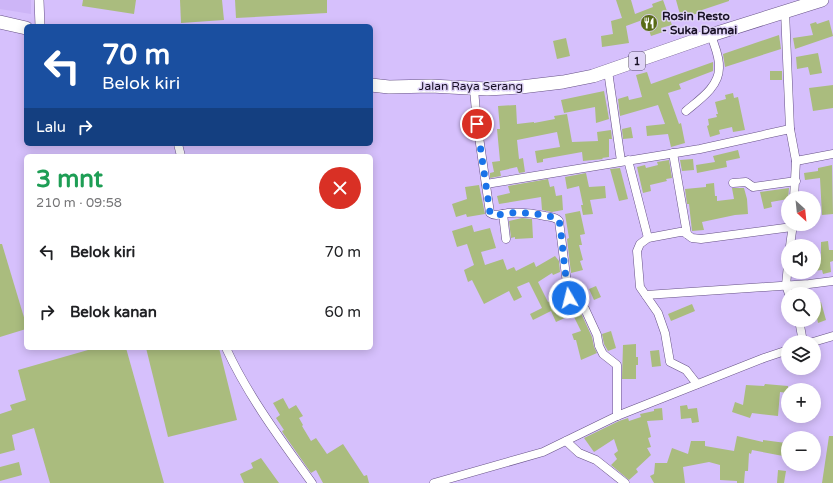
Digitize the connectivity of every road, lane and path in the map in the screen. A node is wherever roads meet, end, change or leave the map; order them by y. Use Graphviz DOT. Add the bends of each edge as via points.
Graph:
graph roads {
  1 [pos="39,0"];
  2 [pos="822,0"];
  3 [pos="788,7"];
  4 [pos="0,22"];
  5 [pos="40,24"];
  6 [pos="24,28"];
  7 [pos="711,35"];
  8 [pos="608,71"];
  9 [pos="373,86"];
  10 [pos="474,88"];
  11 [pos="686,111"];
  12 [pos="790,128"];
  13 [pos="673,153"];
  14 [pos="833,154"];
  15 [pos="624,161"];
  16 [pos="796,161"];
  17 [pos="796,181"];
  18 [pos="733,183"];
  19 [pos="486,184"];
  20 [pos="795,191"];
  21 [pos="503,214"];
  22 [pos="781,227"];
  23 [pos="687,234"];
  24 [pos="648,238"];
  25 [pos="506,239"];
  26 [pos="787,279"];
  27 [pos="833,281"];
  28 [pos="786,284"];
  29 [pos="787,287"];
  30 [pos="646,295"];
  31 [pos="833,336"];
  32 [pos="821,340"];
  33 [pos="227,350"];
  34 [pos="781,352"];
  35 [pos="697,384"];
  36 [pos="617,416"];
  37 [pos="569,440"];
  38 [pos="312,483"];
  39 [pos="434,483"];
  40 [pos="625,483"];
  1 -- 5 [label="street"];
  2 -- 3 [label="highway, Jalan Raya Serang / 1"];
  3 -- 7 [label="highway, Jalan Raya Serang / 1"];
  3 -- 12 [label="street"];
  4 -- 6 [label="highway"];
  7 -- 8 [label="highway, Jalan Raya Serang / 1"];
  7 -- 11 [label="street" via="719,73 708,92"];
  8 -- 10 [label="highway, Jalan Raya Serang / 1" via="556,83"];
  8 -- 15 [label="street"];
  9 -- 10 [label="highway, Jalan Raya Serang / 1"];
  10 -- 19 [label="street"];
  12 -- 13 [label="street"];
  12 -- 16 [label="street"];
  13 -- 15 [label="street"];
  13 -- 23 [label="street"];
  14 -- 16 [label="street"];
  15 -- 19 [label="street"];
  15 -- 24 [label="street"];
  16 -- 17 [label="street"];
  17 -- 18 [label="street" via="753,187 748,183"];
  17 -- 20 [label="street"];
  19 -- 21 [label="street" via="490,213"];
  21 -- 25 [label="street"];
  21 -- 36 [label="street" via="530,213 557,218 559,221 570,307 585,309 603,354 617,365"];
  22 -- 23 [label="street" via="701,239 692,238"];
  23 -- 24 [label="street" via="680,232"];
  24 -- 30 [label="street" via="640,244 637,251 640,287"];
  26 -- 28 [label="street"];
  27 -- 28 [label="street"];
  28 -- 29 [label="street"];
  28 -- 30 [label="street"];
  30 -- 35 [label="street" via="658,313 665,333 670,362 686,370"];
  31 -- 32 [label="street"];
  33 -- 38 [label="street" via="246,385"];
  34 -- 35 [label="street"];
  35 -- 36 [label="street"];
  36 -- 37 [label="street"];
  37 -- 39 [label="street" via="528,457"];
  37 -- 40 [label="street" via="579,454 596,460"];
}
